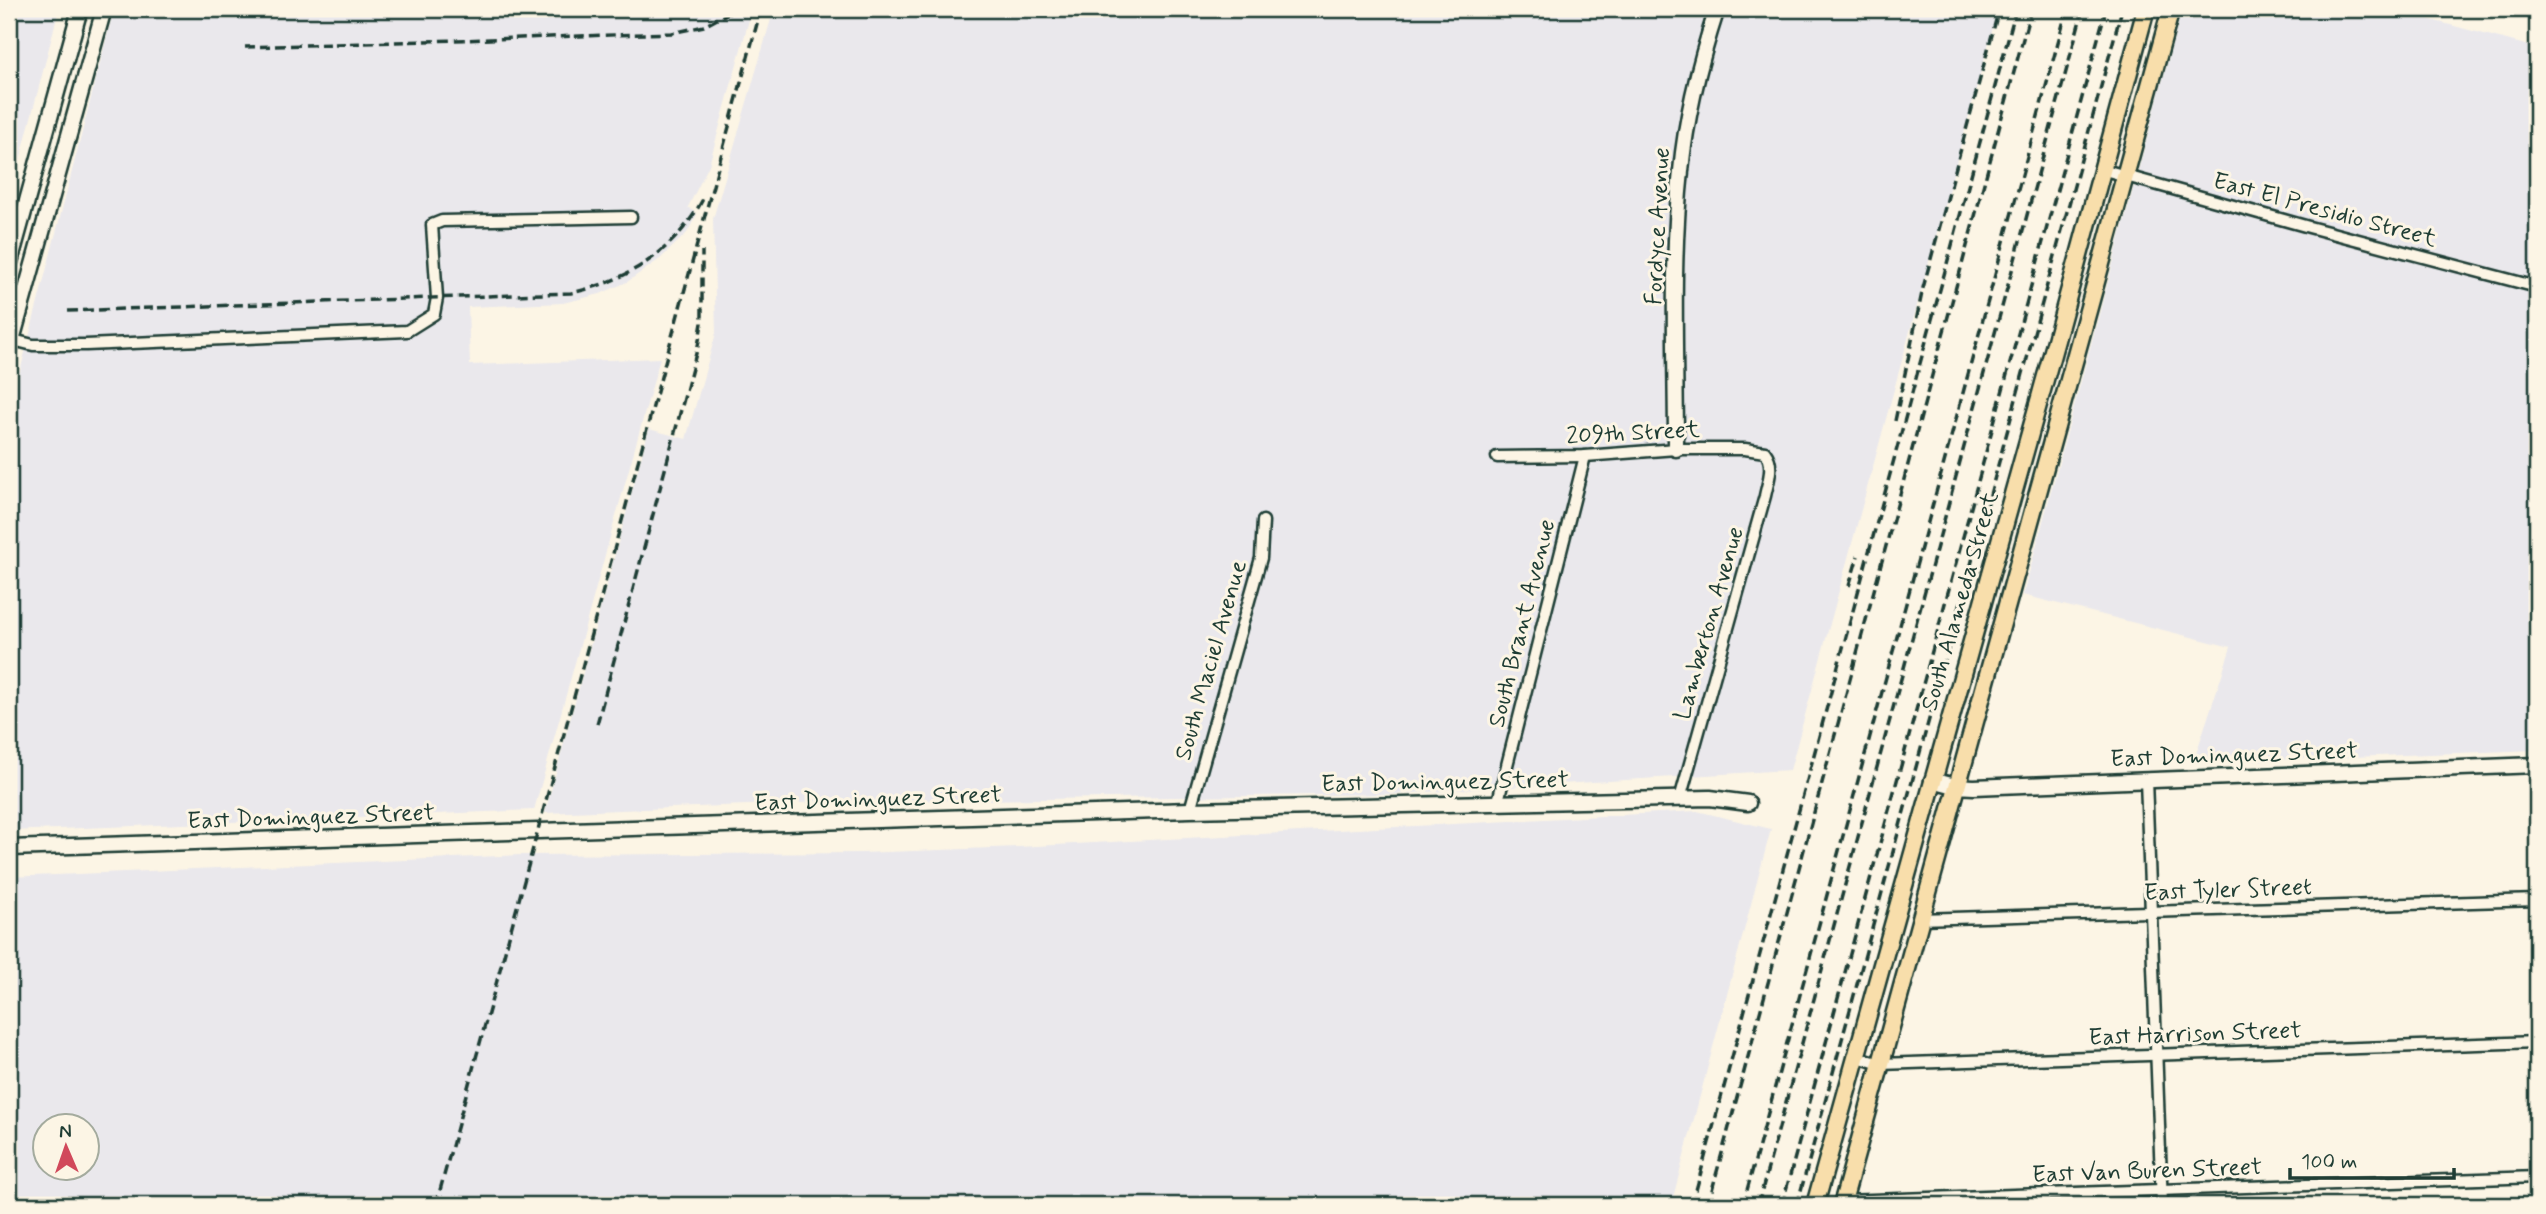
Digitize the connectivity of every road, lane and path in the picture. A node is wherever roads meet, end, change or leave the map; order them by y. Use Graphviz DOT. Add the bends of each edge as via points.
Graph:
graph roads {
  1 [pos="80,9"];
  2 [pos="104,9"];
  3 [pos="1717,9"];
  4 [pos="2146,9"];
  5 [pos="2171,9"];
  6 [pos="2101,169"];
  7 [pos="2126,175"];
  8 [pos="631,216"];
  9 [pos="9,266"];
  10 [pos="2537,287"];
  11 [pos="2056,340"];
  12 [pos="10,343"];
  13 [pos="2079,346"];
  14 [pos="1675,449"];
  15 [pos="1585,456"];
  16 [pos="1497,457"];
  17 [pos="1769,457"];
  18 [pos="1263,521"];
  19 [pos="2537,765"];
  20 [pos="1933,780"];
  21 [pos="2146,780"];
  22 [pos="1955,786"];
  23 [pos="1680,799"];
  24 [pos="1498,801"];
  25 [pos="1748,803"];
  26 [pos="1190,810"];
  27 [pos="9,848"];
  28 [pos="2537,900"];
  29 [pos="2152,912"];
  30 [pos="1919,919"];
  31 [pos="2537,1042"];
  32 [pos="2156,1055"];
  33 [pos="1855,1056"];
  34 [pos="1880,1063"];
  35 [pos="2537,1177"];
  36 [pos="2161,1190"];
  37 [pos="1842,1203"];
  38 [pos="1815,1205"];
  39 [pos="2162,1205"];
  1 -- 9 [label="street"];
  2 -- 12 [label="street"];
  3 -- 14 [label="street, Fordyce Avenue" via="1692,98 1680,172 1675,252"];
  4 -- 6 [label="main road, South Alameda Street"];
  5 -- 7 [label="main road, South Alameda Street"];
  6 -- 7 [label="street, East El Presidio Street"];
  6 -- 11 [label="main road, South Alameda Street"];
  7 -- 10 [label="street, East El Presidio Street"];
  7 -- 13 [label="main road, South Alameda Street"];
  8 -- 12 [label="street" via="442,221 432,225 434,314 407,331 95,345"];
  11 -- 13 [label="main road"];
  11 -- 20 [label="main road, South Alameda Street"];
  13 -- 22 [label="main road, South Alameda Street"];
  14 -- 15 [label="street, 209th Street"];
  14 -- 17 [label="street, 209th Street" via="1757,450"];
  15 -- 16 [label="street, 209th Street"];
  15 -- 24 [label="street, South Brant Avenue"];
  17 -- 23 [label="street, Lamberton Avenue" via="1765,496"];
  18 -- 26 [label="street, South Maciel Avenue" via="1261,558"];
  19 -- 21 [label="street, East Dominguez Street"];
  20 -- 22 [label="street, East Dominguez Street"];
  20 -- 33 [label="main road, South Alameda Street"];
  21 -- 22 [label="street, East Dominguez Street"];
  21 -- 29 [label="street"];
  22 -- 30 [label="main road, South Alameda Street"];
  23 -- 24 [label="street, East Dominguez Street"];
  23 -- 25 [label="street, East Dominguez Street"];
  24 -- 26 [label="street, East Dominguez Street"];
  26 -- 27 [label="street, East Dominguez Street"];
  28 -- 29 [label="street, East Tyler Street"];
  29 -- 30 [label="street, East Tyler Street"];
  29 -- 32 [label="street"];
  30 -- 34 [label="main road, South Alameda Street"];
  31 -- 32 [label="street, East Harrison Street"];
  32 -- 34 [label="street, East Harrison Street"];
  32 -- 36 [label="street"];
  33 -- 34 [label="street, East Harrison Street"];
  33 -- 38 [label="main road, South Alameda Street"];
  34 -- 37 [label="main road, South Alameda Street"];
  35 -- 36 [label="street, East Van Buren Street"];
  36 -- 37 [label="street, East Van Buren Street"];
  36 -- 39 [label="street"];
}
